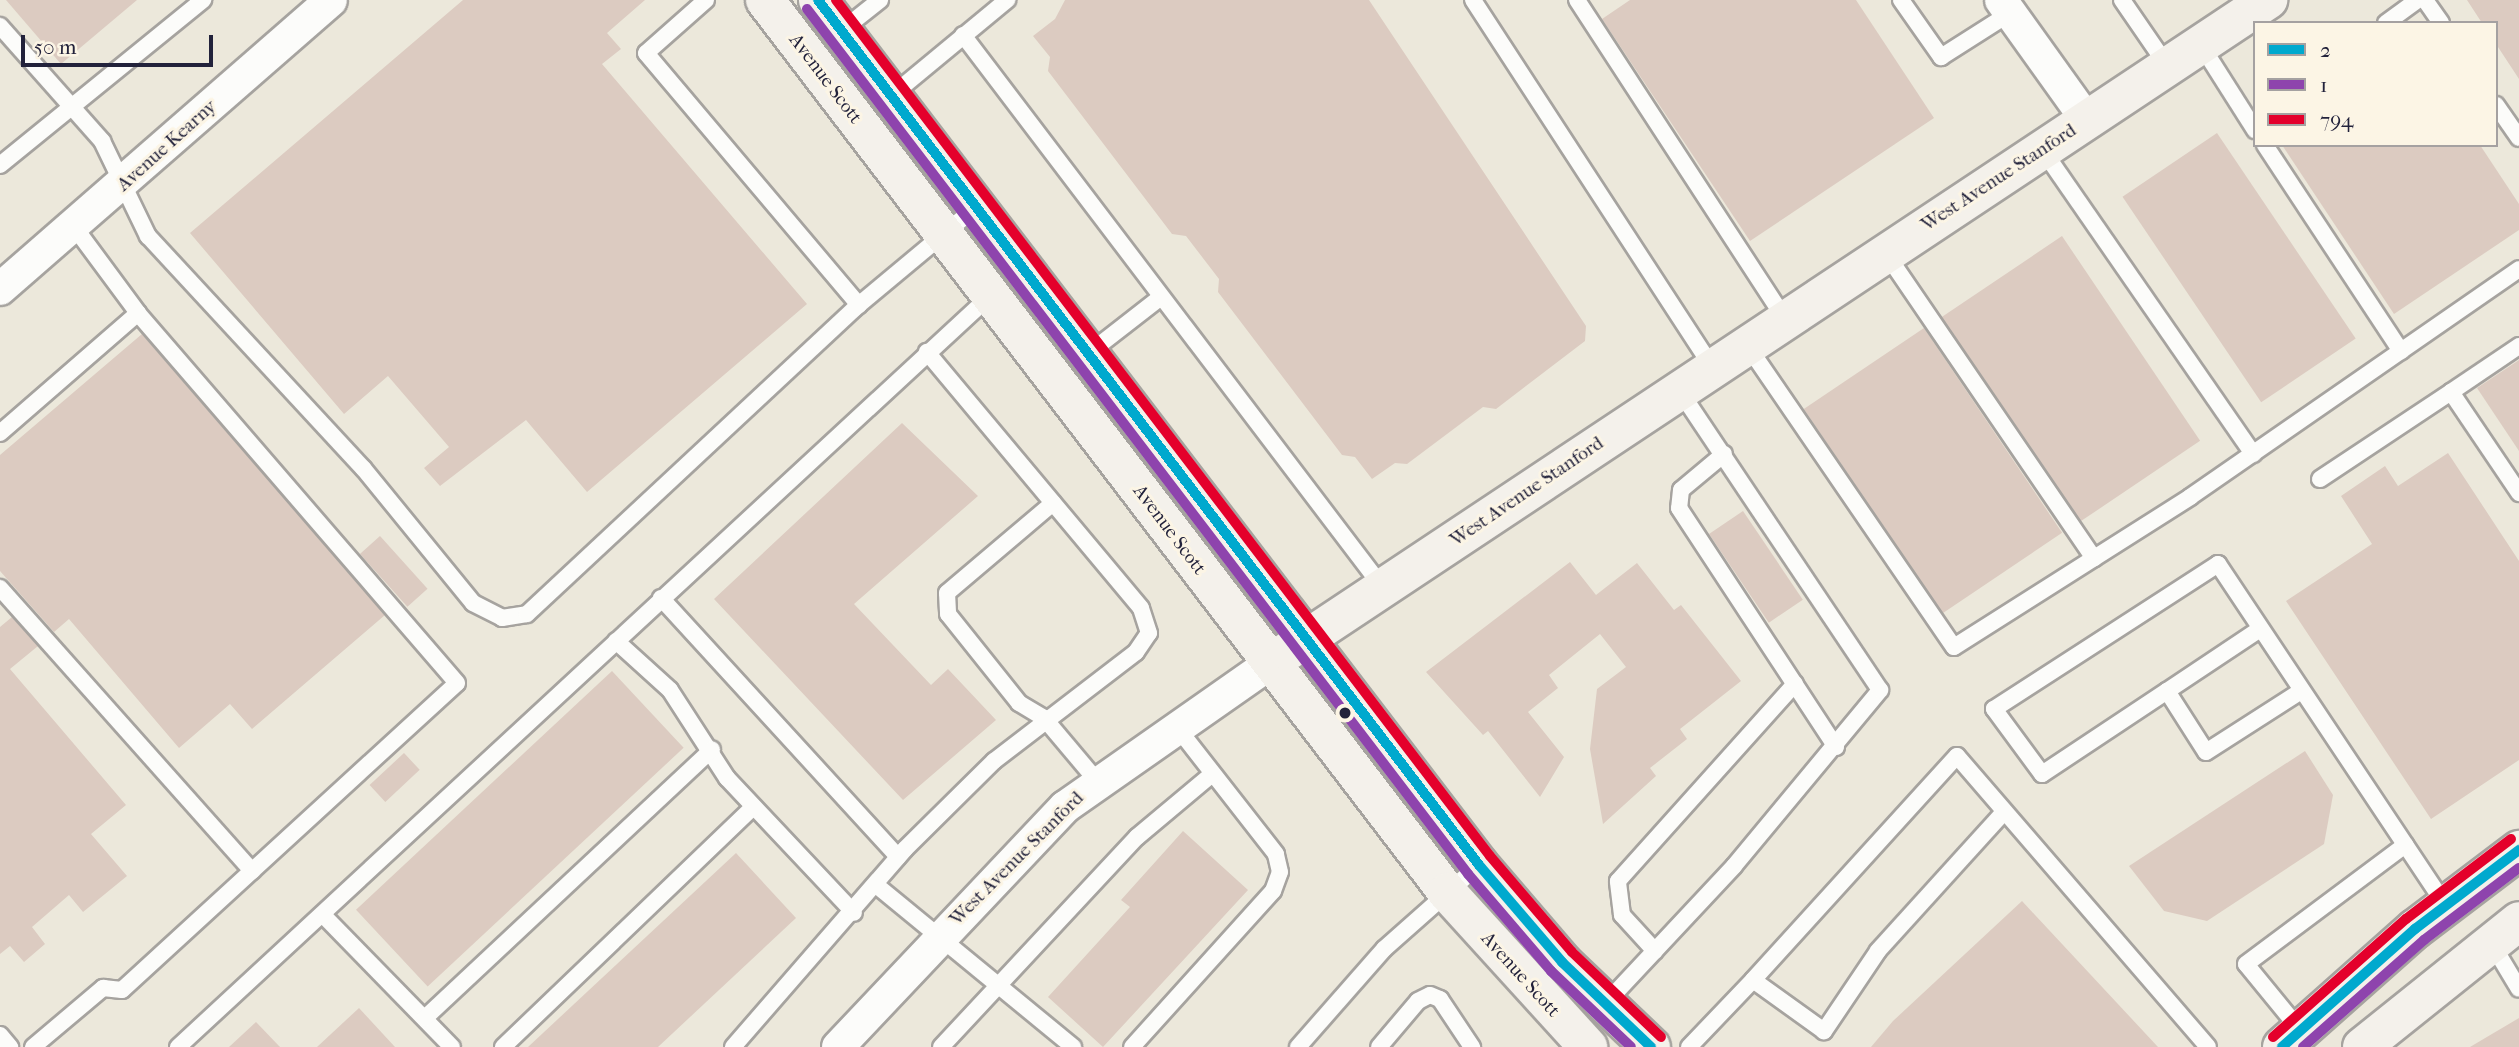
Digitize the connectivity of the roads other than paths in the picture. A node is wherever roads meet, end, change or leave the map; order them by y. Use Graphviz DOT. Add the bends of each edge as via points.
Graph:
graph roads {
  1 [pos="203,0"];
  2 [pos="706,0"];
  3 [pos="765,0"];
  4 [pos="818,0"];
  5 [pos="880,0"];
  6 [pos="1007,0"];
  7 [pos="1473,0"];
  8 [pos="1577,0"];
  9 [pos="1901,0"];
  10 [pos="2122,0"];
  11 [pos="2268,0"];
  12 [pos="2418,0"];
  13 [pos="2425,0"];
  14 [pos="326,1"];
  15 [pos="2005,6"];
  16 [pos="2389,21"];
  17 [pos="2440,21"];
  18 [pos="0,26"];
  19 [pos="841,31"];
  20 [pos="963,36"];
  21 [pos="2201,45"];
  22 [pos="2168,67"];
  23 [pos="891,96"];
  24 [pos="71,106"];
  25 [pos="2498,107"];
  26 [pos="2087,120"];
  27 [pos="2253,122"];
  28 [pos="2519,138"];
  29 [pos="2266,147"];
  30 [pos="2042,149"];
  31 [pos="0,165"];
  32 [pos="120,188"];
  33 [pos="974,209"];
  34 [pos="73,225"];
  35 [pos="941,233"];
  36 [pos="1885,253"];
  37 [pos="2519,270"];
  38 [pos="0,289"];
  39 [pos="991,295"];
  40 [pos="1161,297"];
  41 [pos="859,305"];
  42 [pos="138,313"];
  43 [pos="1785,319"];
  44 [pos="1747,345"];
  45 [pos="2519,346"];
  46 [pos="2401,351"];
  47 [pos="927,352"];
  48 [pos="1089,353"];
  49 [pos="1713,368"];
  50 [pos="1680,391"];
  51 [pos="2451,392"];
  52 [pos="0,433"];
  53 [pos="1724,454"];
  54 [pos="2253,454"];
  55 [pos="2320,479"];
  56 [pos="2519,493"];
  57 [pos="1053,503"];
  58 [pos="2094,558"];
  59 [pos="0,587"];
  60 [pos="1383,588"];
  61 [pos="661,598"];
  62 [pos="2260,629"];
  63 [pos="1309,637"];
  64 [pos="616,641"];
  65 [pos="1269,664"];
  66 [pos="1795,684"];
  67 [pos="2167,691"];
  68 [pos="2301,691"];
  69 [pos="1044,718"];
  70 [pos="1176,726"];
  71 [pos="1836,747"];
  72 [pos="712,749"];
  73 [pos="1212,774"];
  74 [pos="1097,781"];
  75 [pos="753,807"];
  76 [pos="2003,813"];
  77 [pos="2405,845"];
  78 [pos="2519,849"];
  79 [pos="898,857"];
  80 [pos="1479,865"];
  81 [pos="251,871"];
  82 [pos="876,885"];
  83 [pos="1447,892"];
  84 [pos="2445,905"];
  85 [pos="854,913"];
  86 [pos="324,916"];
  87 [pos="2505,931"];
  88 [pos="939,935"];
  89 [pos="1655,951"];
  90 [pos="1753,980"];
  91 [pos="1000,984"];
  92 [pos="2519,989"];
  93 [pos="1605,1004"];
  94 [pos="425,1018"];
  95 [pos="0,1035"];
  96 [pos="2291,1039"];
  97 [pos="10,1047"];
  98 [pos="33,1047"];
  99 [pos="178,1047"];
  100 [pos="452,1047"];
  101 [pos="503,1047"];
  102 [pos="733,1047"];
  103 [pos="838,1047"];
  104 [pos="941,1047"];
  105 [pos="1073,1047"];
  106 [pos="1132,1047"];
  107 [pos="1298,1047"];
  108 [pos="1379,1047"];
  109 [pos="1472,1047"];
  110 [pos="1588,1047"];
  111 [pos="1651,1047"];
  112 [pos="1689,1047"];
  113 [pos="2208,1047"];
  114 [pos="2362,1047"];
  1 -- 24 [label="lane"];
  2 -- 41 [label="lane" via="646,53"];
  3 -- 35 [label="main road, Avenue Scott"];
  4 -- 19 [label="main road"];
  5 -- 19 [label="lane"];
  6 -- 20 [label="lane"];
  7 -- 49 [label="lane"];
  8 -- 43 [label="lane"];
  9 -- 15 [label="lane" via="1941,57"];
  10 -- 22 [label="lane"];
  11 -- 21 [label="main road, West Avenue Stanford"];
  12 -- 16 [label="lane"];
  13 -- 17 [label="lane"];
  14 -- 32 [label="street, Avenue Kearny"];
  15 -- 26 [label="street"];
  18 -- 24 [label="lane"];
  19 -- 23 [label="main road"];
  20 -- 23 [label="lane"];
  20 -- 40 [label="lane"];
  21 -- 22 [label="main road, West Avenue Stanford"];
  21 -- 27 [label="lane"];
  22 -- 26 [label="main road, West Avenue Stanford"];
  23 -- 33 [label="main road"];
  24 -- 31 [label="lane"];
  24 -- 32 [label="lane" via="102,141"];
  25 -- 28 [label="lane"];
  26 -- 30 [label="main road, West Avenue Stanford"];
  29 -- 46 [label="lane"];
  30 -- 36 [label="main road, West Avenue Stanford"];
  30 -- 54 [label="lane"];
  32 -- 34 [label="street, Avenue Kearny"];
  32 -- 41 [label="lane" via="148,236 363,468 473,603 502,618 527,614"];
  33 -- 35 [label="lane"];
  33 -- 48 [label="main road"];
  34 -- 38 [label="street, Avenue Kearny"];
  34 -- 42 [label="lane"];
  35 -- 39 [label="main road, Avenue Scott"];
  35 -- 41 [label="lane"];
  36 -- 43 [label="main road, West Avenue Stanford"];
  36 -- 58 [label="lane"];
  37 -- 46 [label="lane"];
  39 -- 47 [label="lane"];
  39 -- 65 [label="main road, Avenue Scott"];
  40 -- 48 [label="lane"];
  40 -- 60 [label="lane"];
  42 -- 52 [label="lane"];
  42 -- 81 [label="lane" via="457,683"];
  43 -- 44 [label="main road, West Avenue Stanford"];
  44 -- 49 [label="main road, West Avenue Stanford"];
  44 -- 58 [label="lane" via="1954,647"];
  45 -- 51 [label="lane"];
  46 -- 54 [label="lane"];
  47 -- 57 [label="lane"];
  47 -- 61 [label="lane"];
  48 -- 63 [label="main road"];
  49 -- 50 [label="main road, West Avenue Stanford"];
  50 -- 53 [label="lane"];
  50 -- 60 [label="main road, West Avenue Stanford"];
  51 -- 55 [label="lane"];
  51 -- 56 [label="lane"];
  53 -- 66 [label="lane" via="1681,490 1679,508"];
  53 -- 71 [label="lane" via="1880,690"];
  54 -- 58 [label="lane"];
  57 -- 69 [label="lane" via="1141,608 1149,633 1136,652"];
  57 -- 69 [label="lane" via="947,593 948,614 1019,703"];
  59 -- 81 [label="lane"];
  60 -- 63 [label="main road, West Avenue Stanford"];
  61 -- 64 [label="lane"];
  61 -- 79 [label="lane"];
  62 -- 67 [label="lane"];
  62 -- 67 [label="lane" via="2218,565 1994,709 2042,774"];
  62 -- 68 [label="lane"];
  63 -- 65 [label="main road, West Avenue Stanford"];
  63 -- 80 [label="main road"];
  64 -- 72 [label="lane" via="670,690"];
  64 -- 86 [label="lane"];
  65 -- 70 [label="street, West Avenue Stanford"];
  65 -- 83 [label="main road, Avenue Scott"];
  66 -- 71 [label="lane"];
  66 -- 89 [label="lane" via="1618,881 1622,915"];
  67 -- 68 [label="lane" via="2206,752"];
  68 -- 77 [label="lane"];
  69 -- 74 [label="lane"];
  69 -- 79 [label="lane"];
  70 -- 73 [label="lane"];
  70 -- 74 [label="street, West Avenue Stanford"];
  71 -- 89 [label="lane"];
  72 -- 75 [label="lane" via="727,778"];
  72 -- 94 [label="lane"];
  73 -- 91 [label="lane" via="1137,837"];
  73 -- 106 [label="lane" via="1276,855 1280,872 1273,891"];
  74 -- 88 [label="street, West Avenue Stanford"];
  75 -- 85 [label="lane"];
  75 -- 101 [label="lane"];
  76 -- 90 [label="lane" via="1878,951 1824,1031"];
  76 -- 90 [label="lane" via="1957,756"];
  76 -- 113 [label="lane"];
  77 -- 84 [label="lane"];
  77 -- 96 [label="lane" via="2246,964"];
  78 -- 84 [label="main road"];
  79 -- 82 [label="lane"];
  80 -- 83 [label="lane"];
  80 -- 93 [label="main road"];
  81 -- 98 [label="lane" via="122,990 103,988"];
  82 -- 85 [label="lane"];
  82 -- 88 [label="lane"];
  83 -- 107 [label="lane" via="1384,949"];
  83 -- 110 [label="main road, Avenue Scott"];
  84 -- 96 [label="main road"];
  85 -- 102 [label="lane"];
  86 -- 94 [label="lane"];
  86 -- 99 [label="lane"];
  87 -- 92 [label="lane"];
  87 -- 114 [label="main road"];
  88 -- 91 [label="lane"];
  88 -- 103 [label="street, West Avenue Stanford"];
  89 -- 93 [label="lane"];
  90 -- 112 [label="lane"];
  91 -- 104 [label="lane"];
  91 -- 105 [label="lane"];
  93 -- 111 [label="main road"];
  94 -- 100 [label="lane"];
  95 -- 97 [label="lane"];
  108 -- 109 [label="lane" via="1418,1001 1430,995"];
}
